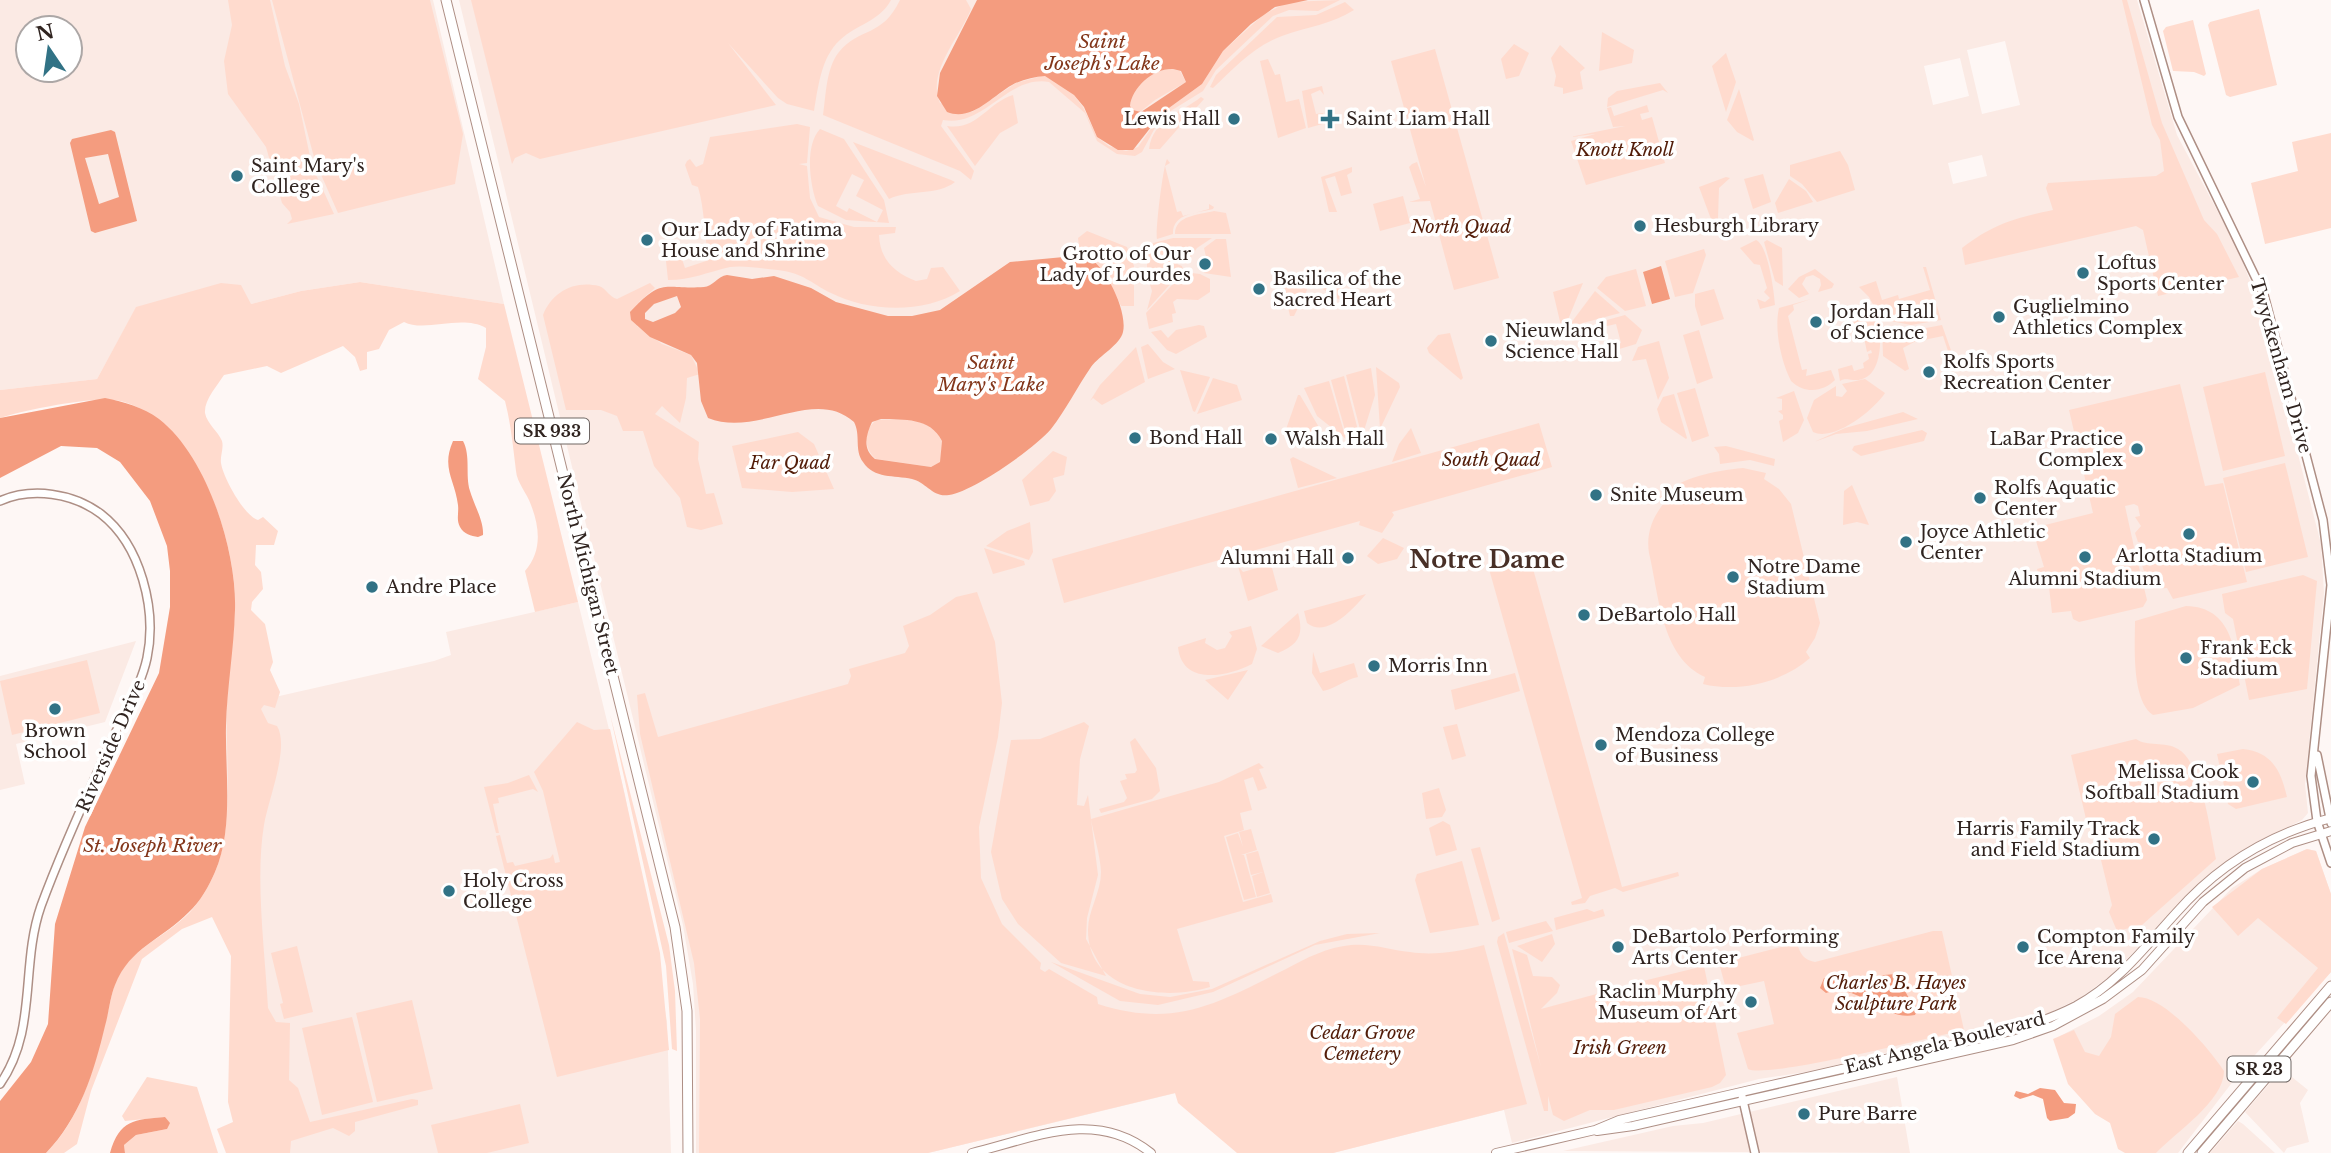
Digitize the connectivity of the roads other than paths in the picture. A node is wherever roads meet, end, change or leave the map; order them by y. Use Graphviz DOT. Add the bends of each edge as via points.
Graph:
graph roads {
  1 [pos="446,0"];
  2 [pos="2144,0"];
  3 [pos="0,501"];
  4 [pos="2315,751"];
  5 [pos="2331,820"];
  6 [pos="2317,821"];
  7 [pos="2331,831"];
  8 [pos="2320,834"];
  9 [pos="2331,863"];
  10 [pos="2331,986"];
  11 [pos="2331,1002"];
  12 [pos="0,1084"];
  13 [pos="1742,1096"];
  14 [pos="688,1153"];
  15 [pos="972,1153"];
  16 [pos="1152,1153"];
  17 [pos="1496,1153"];
  18 [pos="1755,1153"];
  19 [pos="2188,1153"];
  20 [pos="2202,1153"];
  1 -- 14 [label="main road, North Michigan Street / SR 933" via="674,927 687,1011"];
  2 -- 4 [label="street, Twyckenham Drive" via="2178,117 2264,295 2323,520 2330,586"];
  3 -- 12 [label="street, Riverside Drive" via="20,494 53,495 75,499 103,515 133,556 145,591 150,632 142,677 41,907 31,947 24,1031"];
  4 -- 5 [label="street, Twyckenham Drive"];
  4 -- 6 [label="street, Twyckenham Drive" via="2311,776"];
  5 -- 6 [label="main road, East Angela Boulevard"];
  6 -- 8 [label="street, Twyckenham Drive"];
  6 -- 13 [label="main road, East Angela Boulevard" via="2259,845 2216,874 2122,974 2059,1014 2007,1032"];
  7 -- 8 [label="main road, East Angela Boulevard"];
  8 -- 9 [label="street, Twyckenham Drive"];
  8 -- 13 [label="main road, East Angela Boulevard" via="2280,848 2237,873 2203,902 2142,970 2065,1021 2013,1040"];
  10 -- 19 [label="main road, SR 23"];
  11 -- 20 [label="main road, SR 23"];
  13 -- 17 [label="main road, East Angela Boulevard" via="1619,1120"];
  13 -- 18 [label="street"];
  15 -- 16 [label="main road" via="1091,1127 1121,1134"];
}
